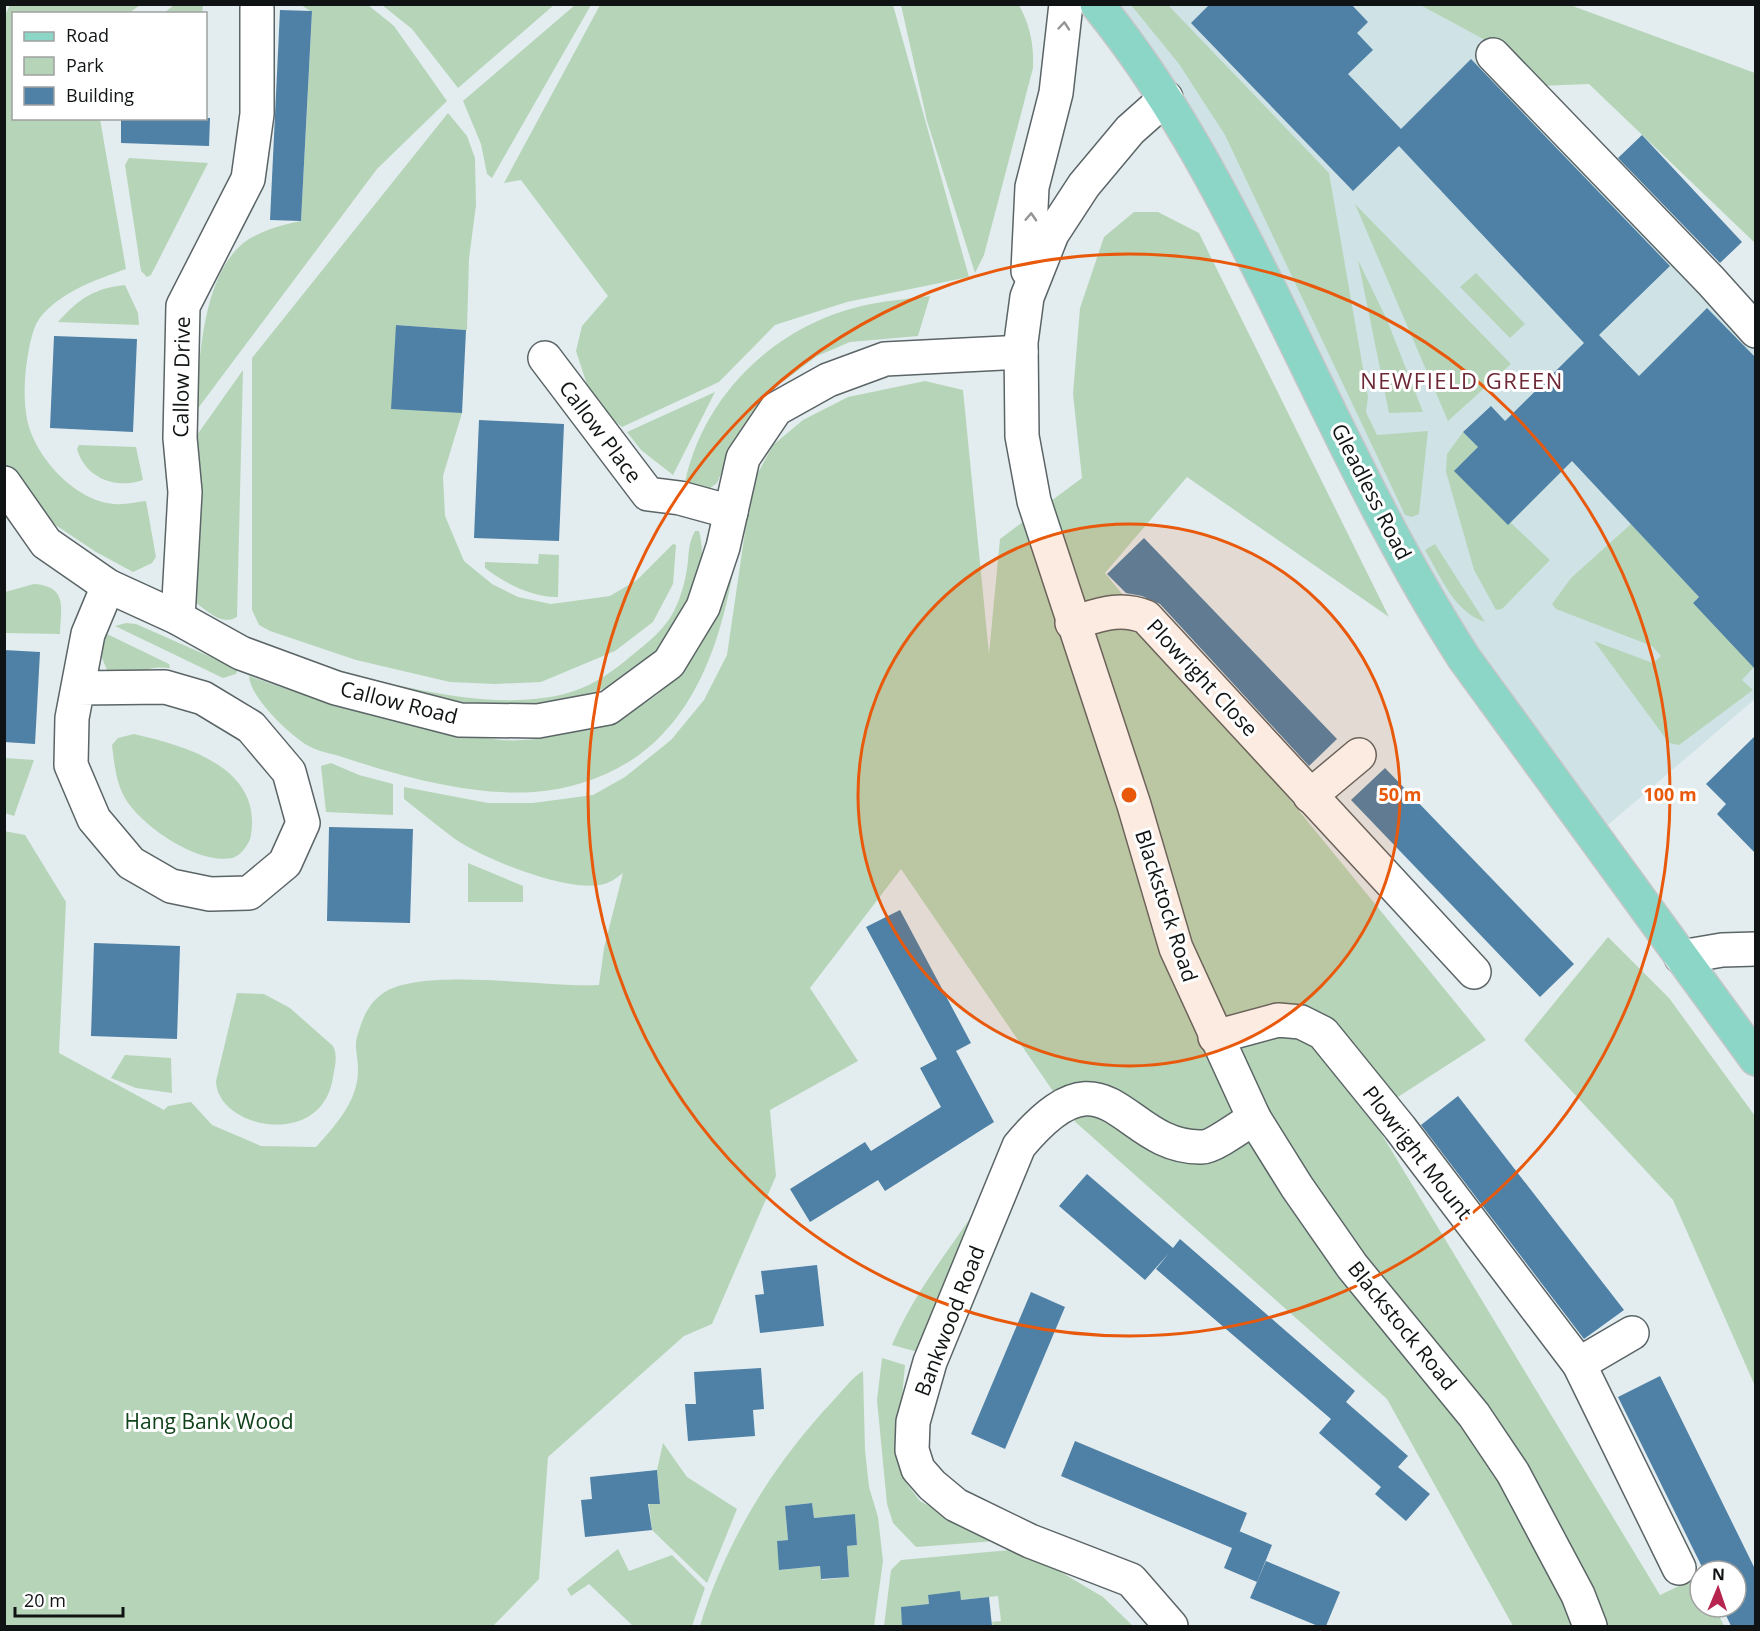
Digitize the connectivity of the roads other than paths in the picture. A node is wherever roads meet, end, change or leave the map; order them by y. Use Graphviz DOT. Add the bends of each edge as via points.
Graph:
graph roads {
  1 [pos="1066,4"];
  2 [pos="1097,4"];
  3 [pos="257,8"];
  4 [pos="1493,55"];
  5 [pos="1166,98"];
  6 [pos="1027,297"];
  7 [pos="1755,331"];
  8 [pos="1021,352"];
  9 [pos="545,358"];
  10 [pos="4,483"];
  11 [pos="731,512"];
  12 [pos="108,586"];
  13 [pos="178,618"];
  14 [pos="1072,622"];
  15 [pos="79,688"];
  16 [pos="1359,755"];
  17 [pos="1310,796"];
  18 [pos="1755,948"];
  19 [pos="1681,957"];
  20 [pos="1474,972"];
  21 [pos="1215,1037"];
  22 [pos="1755,1059"];
  23 [pos="1254,1118"];
  24 [pos="1632,1333"];
  25 [pos="1579,1364"];
  26 [pos="1679,1568"];
  27 [pos="1171,1626"];
  28 [pos="1590,1626"];
  6 -- 1 [label="street, one-way" via="1032,187 1056,93"];
  2 -- 5 [label="main road, Gleadless Road"];
  3 -- 13 [label="street, Callow Drive" via="257,114 248,179 183,306 180,438 185,492"];
  4 -- 7 [label="street"];
  5 -- 6 [label="street, Blackstock Road" via="1130,130 1084,185 1053,234"];
  5 -- 19 [label="main road, Gleadless Road" via="1233,217 1418,585 1464,658"];
  6 -- 8 [label="street, Blackstock Road"];
  8 -- 11 [label="street, Callow Road" via="885,359 828,380 776,409 743,458"];
  8 -- 14 [label="street, Blackstock Road" via="1022,436 1034,501"];
  9 -- 11 [label="street, Callow Place" via="648,494"];
  10 -- 12 [label="street, Callow Road" via="46,543"];
  11 -- 13 [label="street, Callow Road" via="703,607 669,663 608,708 538,721 460,720 336,688 241,653"];
  12 -- 13 [label="street, Callow Road"];
  12 -- 15 [label="street" via="88,634"];
  14 -- 17 [label="street, Plowright Close" via="1120,610 1146,617"];
  14 -- 21 [label="street, Blackstock Road" via="1134,806 1176,948"];
  15 -- 15 [label="street" via="72,718 71,765 94,819 131,863 171,886 210,894 249,893 285,863 303,823 289,772 251,727 203,698 165,687"];
  16 -- 17 [label="street"];
  17 -- 20 [label="street, Plowright Close"];
  18 -- 19 [label="street"];
  19 -- 22 [label="main road, Gleadless Road"];
  21 -- 23 [label="street, Blackstock Road"];
  21 -- 25 [label="street, Plowright Mount" via="1278,1020 1302,1022 1323,1033"];
  23 -- 27 [label="street, Bankwood Road" via="1204,1147 1176,1144 1117,1106 1088,1099 1064,1103 1036,1126 1019,1146 930,1362 913,1422 912,1450 918,1469 956,1506 1030,1541 1131,1580"];
  23 -- 28 [label="street, Blackstock Road" via="1352,1266 1474,1415 1513,1473 1578,1595"];
  24 -- 25 [label="street"];
  25 -- 26 [label="street, Plowright Mount"];
}
